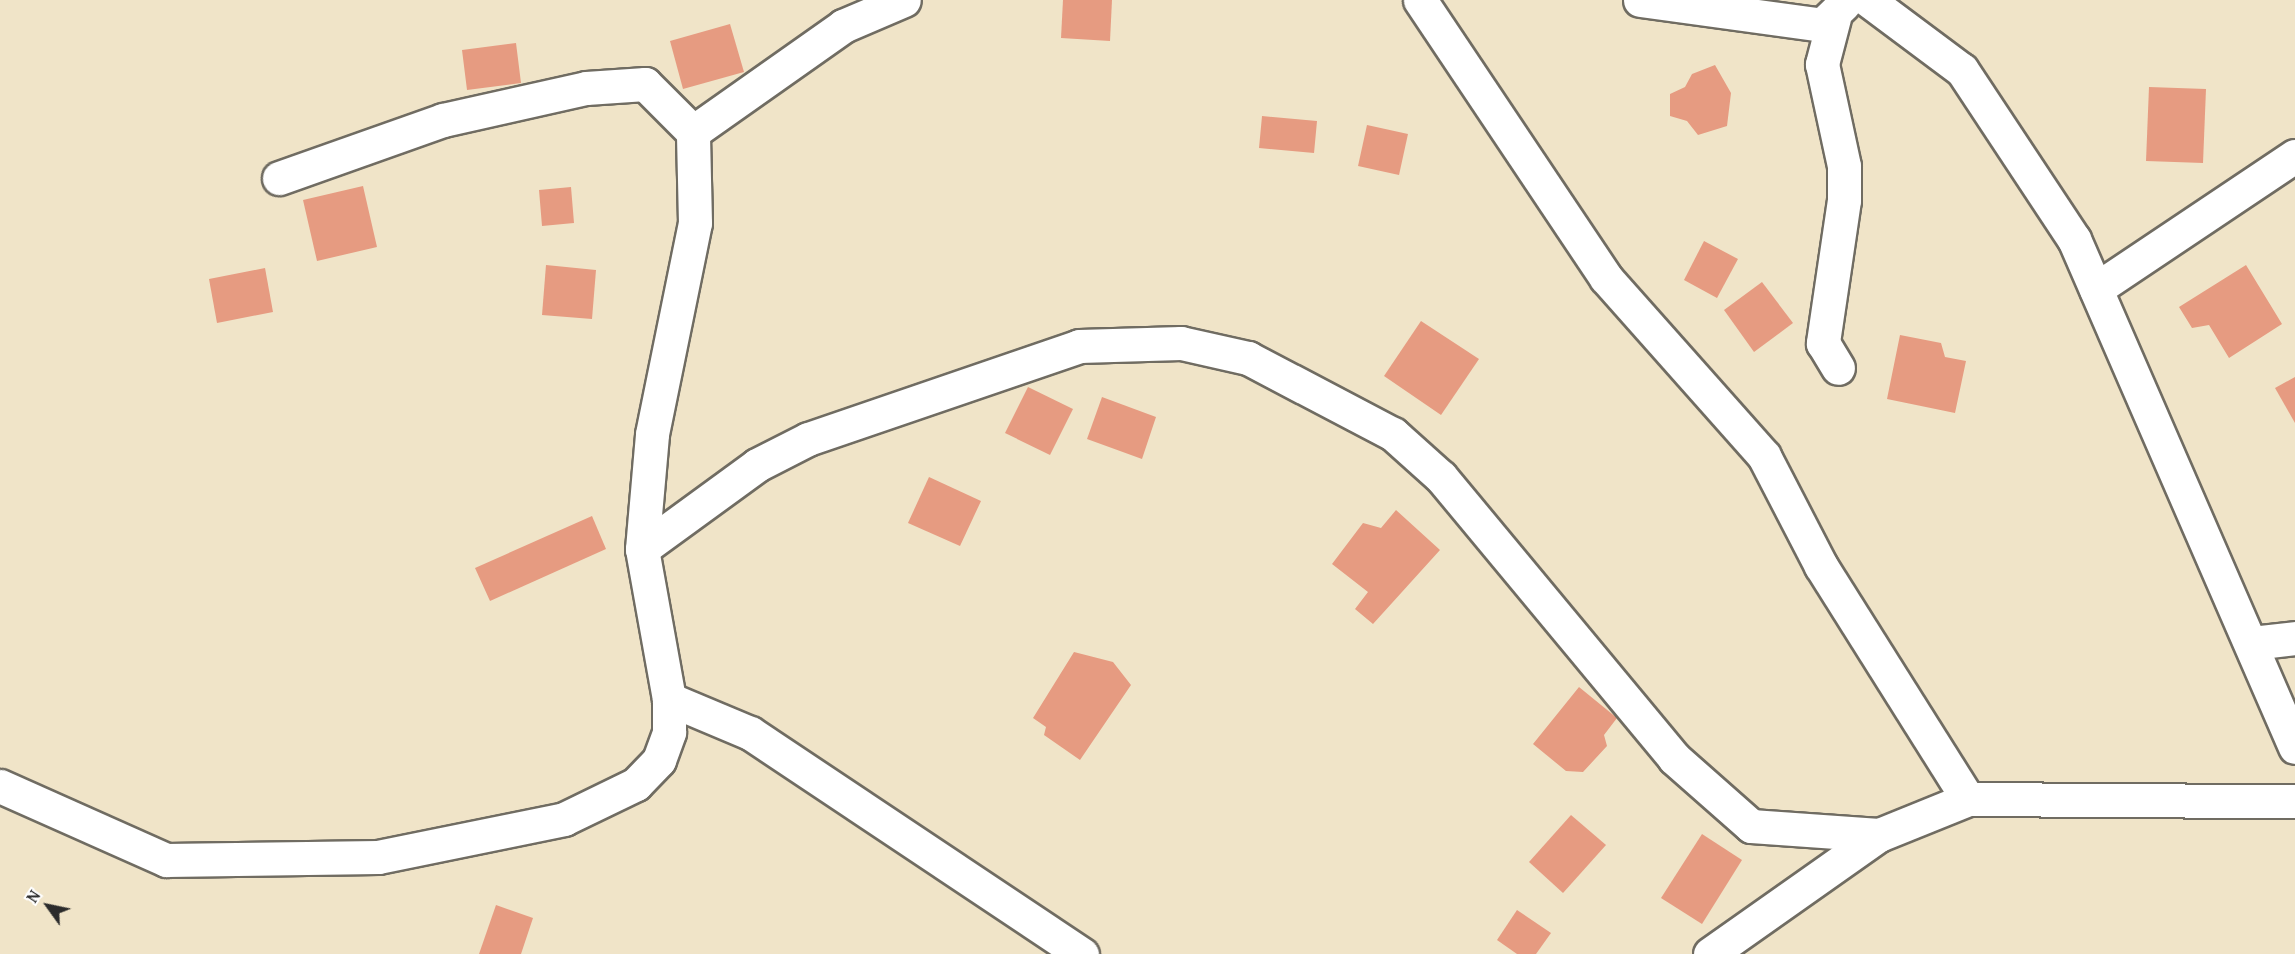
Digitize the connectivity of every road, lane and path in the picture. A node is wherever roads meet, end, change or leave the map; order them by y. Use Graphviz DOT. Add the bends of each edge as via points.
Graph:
graph roads {
  1 [pos="904,0"];
  2 [pos="1420,0"];
  3 [pos="1640,0"];
  4 [pos="1868,0"];
  5 [pos="1840,9"];
  6 [pos="693,132"];
  7 [pos="2295,156"];
  8 [pos="279,178"];
  9 [pos="2096,289"];
  10 [pos="1838,368"];
  11 [pos="642,549"];
  12 [pos="2295,638"];
  13 [pos="2252,643"];
  14 [pos="669,699"];
  15 [pos="2295,747"];
  16 [pos="0,786"];
  17 [pos="1968,799"];
  18 [pos="2295,801"];
  19 [pos="1879,836"];
  20 [pos="1082,954"];
  21 [pos="1710,954"];
  1 -- 6 [label="street" via="843,26"];
  2 -- 17 [label="street" via="1606,278 1764,456 1821,566"];
  3 -- 5 [label="street" via="1822,25"];
  4 -- 9 [label="street" via="1962,70 2074,239"];
  5 -- 10 [label="street" via="1822,64 1844,166 1844,200 1823,343"];
  6 -- 8 [label="street" via="645,84 586,88 443,120"];
  6 -- 11 [label="street" via="695,223 652,434"];
  7 -- 9 [label="street"];
  9 -- 13 [label="street"];
  11 -- 14 [label="street"];
  11 -- 19 [label="street" via="757,465 819,434 1078,346 1193,345 1248,358 1393,434 1441,477 1674,758 1751,826"];
  12 -- 13 [label="street"];
  13 -- 15 [label="street"];
  14 -- 16 [label="street" via="669,732 659,760 636,784 564,819 378,857 166,861"];
  14 -- 20 [label="street" via="750,734"];
  17 -- 18 [label="street"];
  17 -- 19 [label="street"];
  19 -- 21 [label="street"];
}
